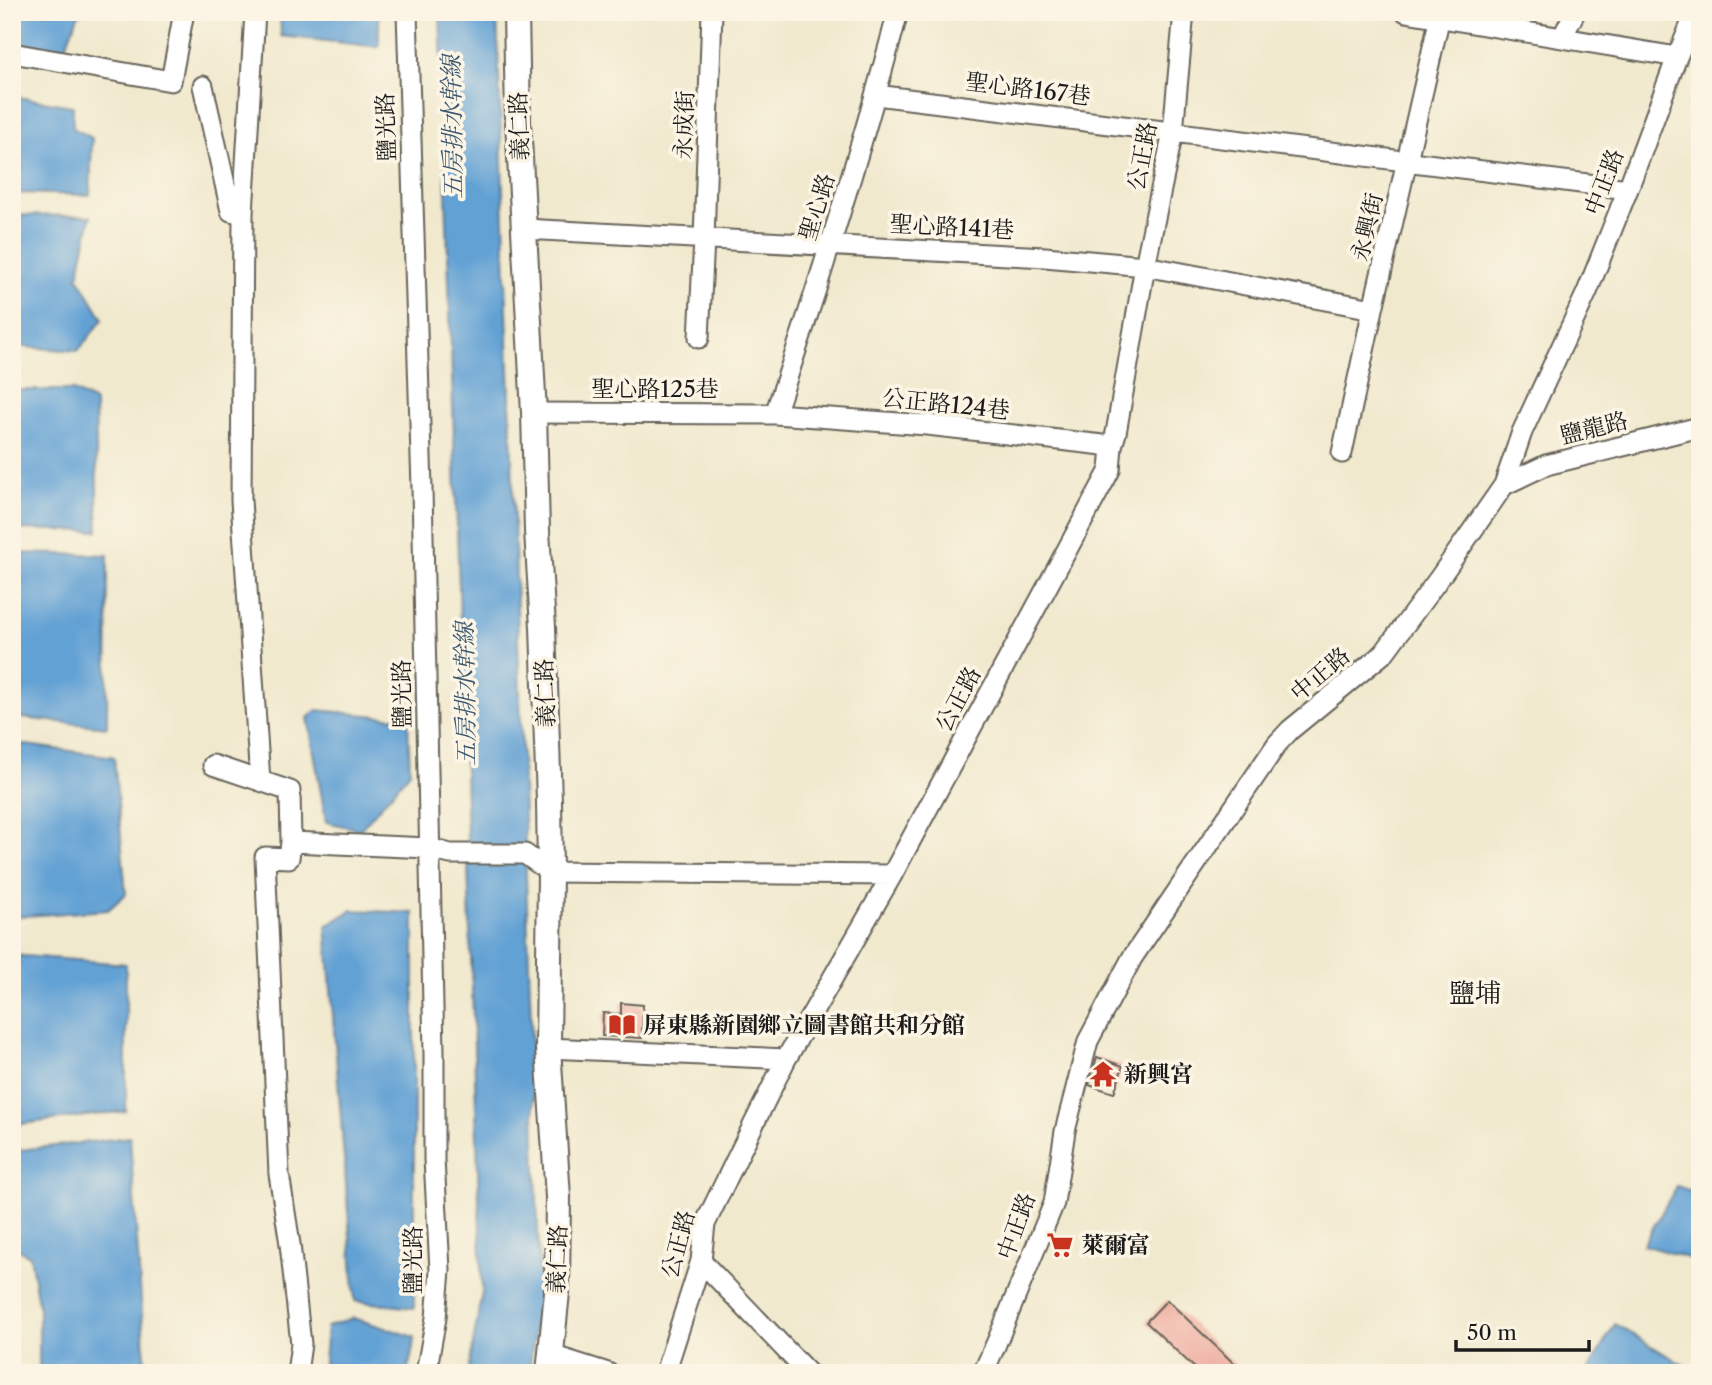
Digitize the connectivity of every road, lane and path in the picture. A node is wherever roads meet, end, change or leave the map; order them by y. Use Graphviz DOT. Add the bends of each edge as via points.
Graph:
graph roads {
  1 [pos="184,12"];
  2 [pos="255,12"];
  3 [pos="407,12"];
  4 [pos="516,12"];
  5 [pos="712,12"];
  6 [pos="898,12"];
  7 [pos="1184,12"];
  8 [pos="1406,12"];
  9 [pos="1575,12"];
  10 [pos="1696,12"];
  11 [pos="1440,16"];
  12 [pos="1562,38"];
  13 [pos="12,53"];
  14 [pos="1677,57"];
  15 [pos="203,86"];
  16 [pos="876,95"];
  17 [pos="1174,132"];
  18 [pos="1407,163"];
  19 [pos="1628,189"];
  20 [pos="243,214"];
  21 [pos="524,229"];
  22 [pos="704,239"];
  23 [pos="831,245"];
  24 [pos="1145,266"];
  25 [pos="1373,309"];
  26 [pos="699,338"];
  27 [pos="534,413"];
  28 [pos="775,414"];
  29 [pos="1700,427"];
  30 [pos="1112,446"];
  31 [pos="1342,453"];
  32 [pos="1504,485"];
  33 [pos="213,765"];
  34 [pos="260,781"];
  35 [pos="291,842"];
  36 [pos="429,848"];
  37 [pos="550,872"];
  38 [pos="892,875"];
  39 [pos="548,1048"];
  40 [pos="786,1059"];
  41 [pos="701,1261"];
  42 [pos="550,1364"];
  43 [pos="297,1373"];
  44 [pos="426,1373"];
  45 [pos="608,1373"];
  46 [pos="664,1373"];
  47 [pos="808,1373"];
  48 [pos="983,1373"];
  1 -- 13 [label="street" via="171,81"];
  2 -- 20 [label="street"];
  3 -- 36 [label="street, 鹽光路"];
  4 -- 21 [label="street, 義仁路"];
  5 -- 22 [label="street, 永成街"];
  6 -- 16 [label="street, 聖心路"];
  7 -- 17 [label="street, 公正路"];
  8 -- 11 [label="street"];
  9 -- 12 [label="street"];
  10 -- 14 [label="street, 中正路"];
  11 -- 12 [label="street"];
  11 -- 18 [label="street, 永興街"];
  12 -- 14 [label="street"];
  14 -- 19 [label="street, 中正路"];
  15 -- 20 [label="street" via="230,211"];
  16 -- 17 [label="street, 聖心路167巷"];
  16 -- 23 [label="street, 聖心路"];
  17 -- 18 [label="street, 聖心路167巷"];
  17 -- 24 [label="street, 公正路"];
  18 -- 19 [label="street, 聖心路167巷"];
  18 -- 25 [label="street, 永興街"];
  19 -- 32 [label="street, 中正路" via="1587,292 1522,432"];
  20 -- 34 [label="street" via="241,500"];
  21 -- 22 [label="street, 聖心路141巷"];
  21 -- 27 [label="street, 義仁路"];
  22 -- 23 [label="street, 聖心路141巷"];
  22 -- 26 [label="street, 永成街"];
  23 -- 24 [label="street, 聖心路141巷"];
  23 -- 28 [label="street, 聖心路"];
  24 -- 25 [label="street, 聖心路141巷"];
  24 -- 30 [label="street, 公正路"];
  25 -- 31 [label="street, 永興街"];
  27 -- 28 [label="street, 聖心路125巷"];
  27 -- 37 [label="street, 義仁路"];
  28 -- 30 [label="street, 公正路124巷"];
  29 -- 32 [label="street, 鹽龍路" via="1546,465"];
  30 -- 38 [label="street, 公正路" via="1110,470"];
  32 -- 48 [label="street, 中正路" via="1384,653 1277,744 1132,958 1087,1041 1065,1131 1054,1203"];
  33 -- 34 [label="street"];
  34 -- 35 [label="street" via="290,791"];
  35 -- 36 [label="street"];
  35 -- 43 [label="street" via="289,858 265,857 279,1174 300,1344"];
  36 -- 37 [label="street" via="450,853 525,854"];
  36 -- 44 [label="street, 鹽光路" via="440,1270"];
  37 -- 38 [label="street"];
  37 -- 39 [label="street, 義仁路"];
  38 -- 40 [label="street, 公正路"];
  39 -- 40 [label="street"];
  39 -- 42 [label="street, 義仁路" via="558,1197"];
  40 -- 41 [label="street, 公正路" via="705,1224"];
  41 -- 46 [label="street, 公正路"];
  41 -- 47 [label="street"];
  42 -- 45 [label="street"];
}
